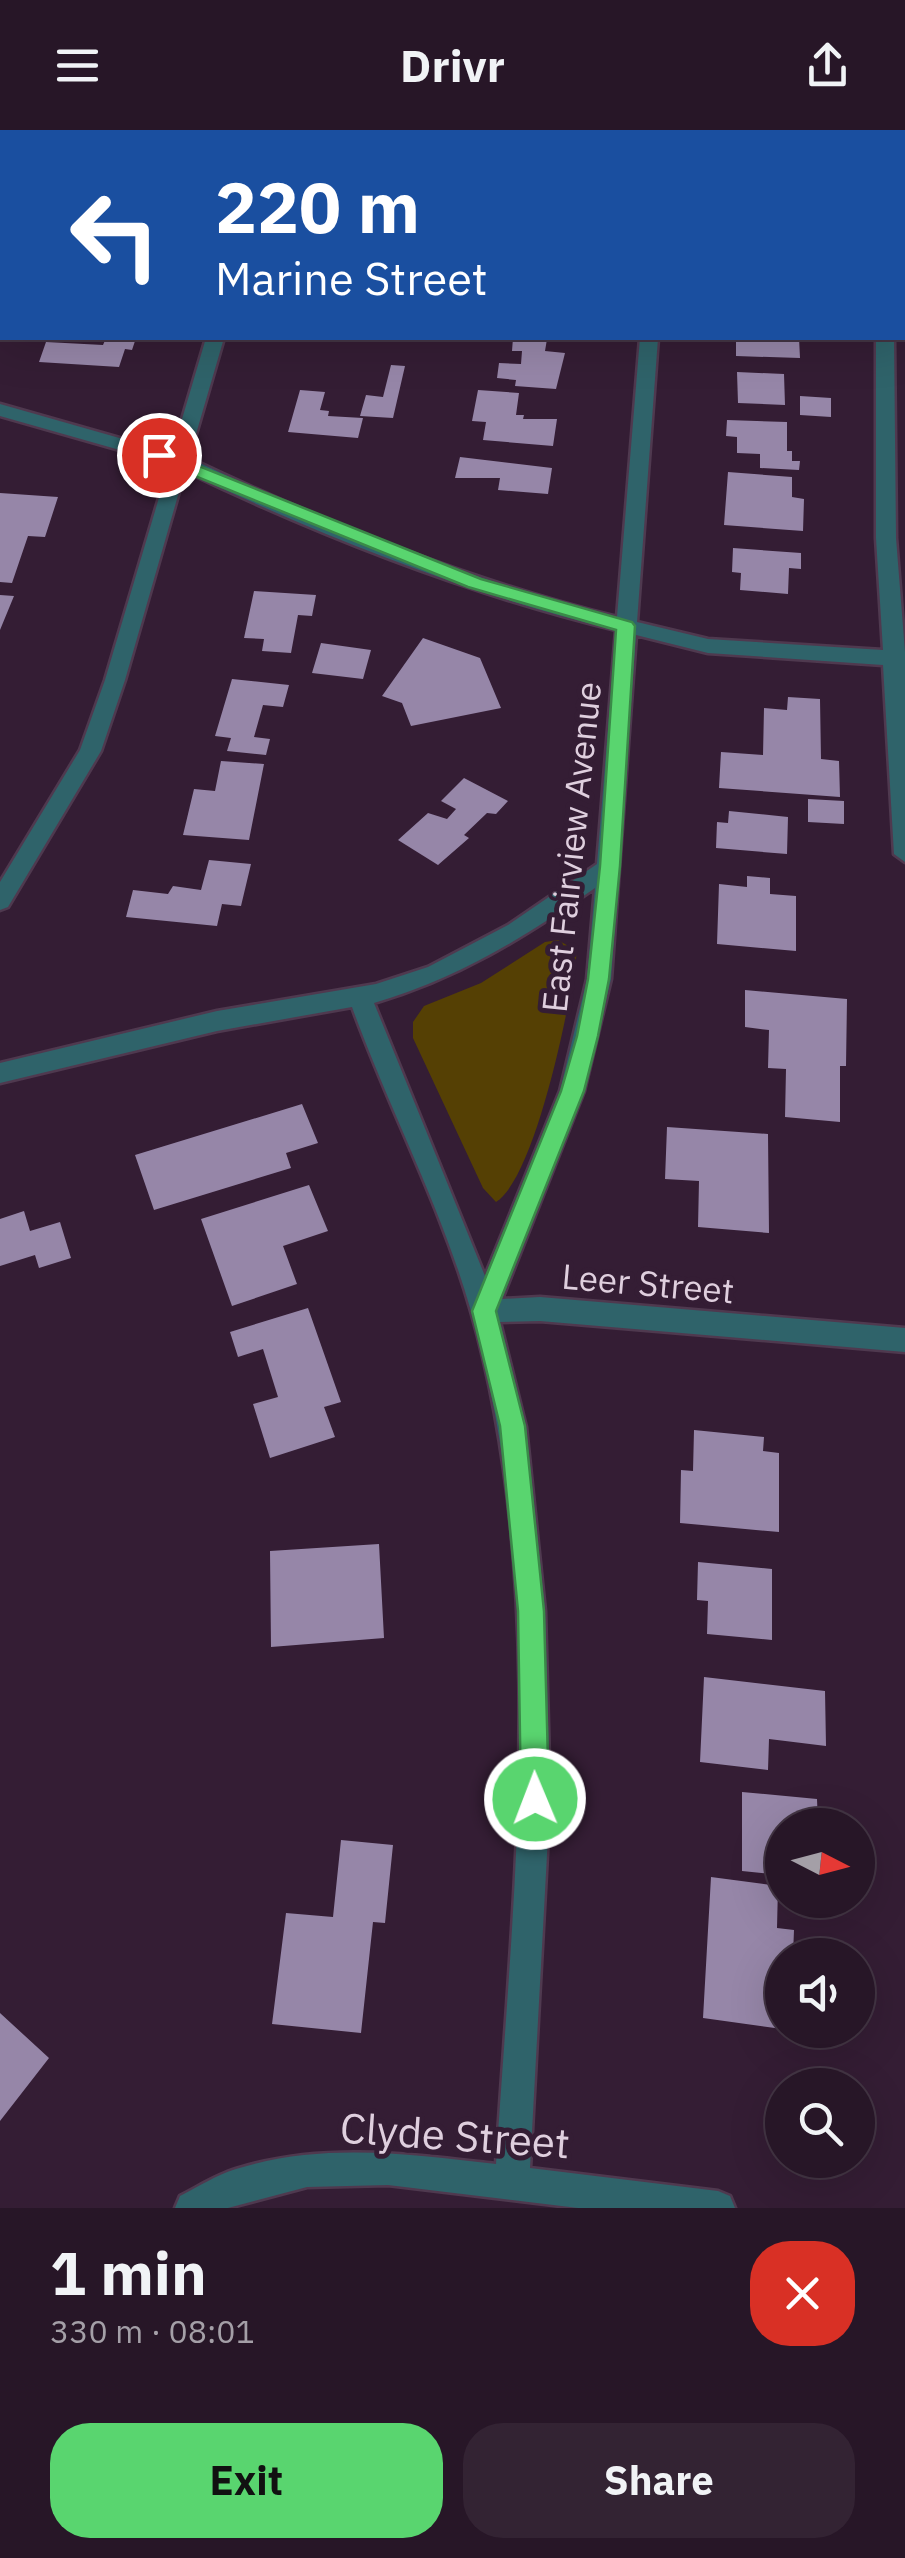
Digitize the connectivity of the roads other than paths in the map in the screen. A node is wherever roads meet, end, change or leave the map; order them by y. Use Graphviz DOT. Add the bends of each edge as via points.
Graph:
graph roads {
  1 [pos="214,340"];
  2 [pos="649,340"];
  3 [pos="885,340"];
  4 [pos="0,410"];
  5 [pos="894,448"];
  6 [pos="179,461"];
  7 [pos="626,626"];
  8 [pos="901,658"];
  9 [pos="905,854"];
  10 [pos="610,866"];
  11 [pos="0,901"];
  12 [pos="360,996"];
  13 [pos="0,1072"];
  14 [pos="484,1311"];
  15 [pos="905,1340"];
  16 [pos="512,2180"];
  17 [pos="192,2208"];
  18 [pos="718,2208"];
  1 -- 6 [label="street"];
  2 -- 7 [label="street, East Fairview Avenue"];
  3 -- 5 [label="street"];
  4 -- 6 [label="street"];
  5 -- 8 [label="street"];
  6 -- 7 [label="street" via="474,583"];
  6 -- 11 [label="street" via="90,751"];
  7 -- 8 [label="street" via="708,646"];
  7 -- 10 [label="street, East Fairview Avenue"];
  8 -- 9 [label="street"];
  10 -- 12 [label="street" via="474,956"];
  10 -- 14 [label="street, East Fairview Avenue" via="599,979 572,1091"];
  12 -- 13 [label="street" via="217,1021"];
  12 -- 14 [label="street"];
  14 -- 15 [label="street, Leer Street" via="540,1309"];
  14 -- 16 [label="street" via="512,1426 531,1611 535,1799"];
  16 -- 17 [label="street, Clyde Street" via="388,2168 306,2170 236,2186"];
  16 -- 18 [label="street, Clyde Street"];
}
